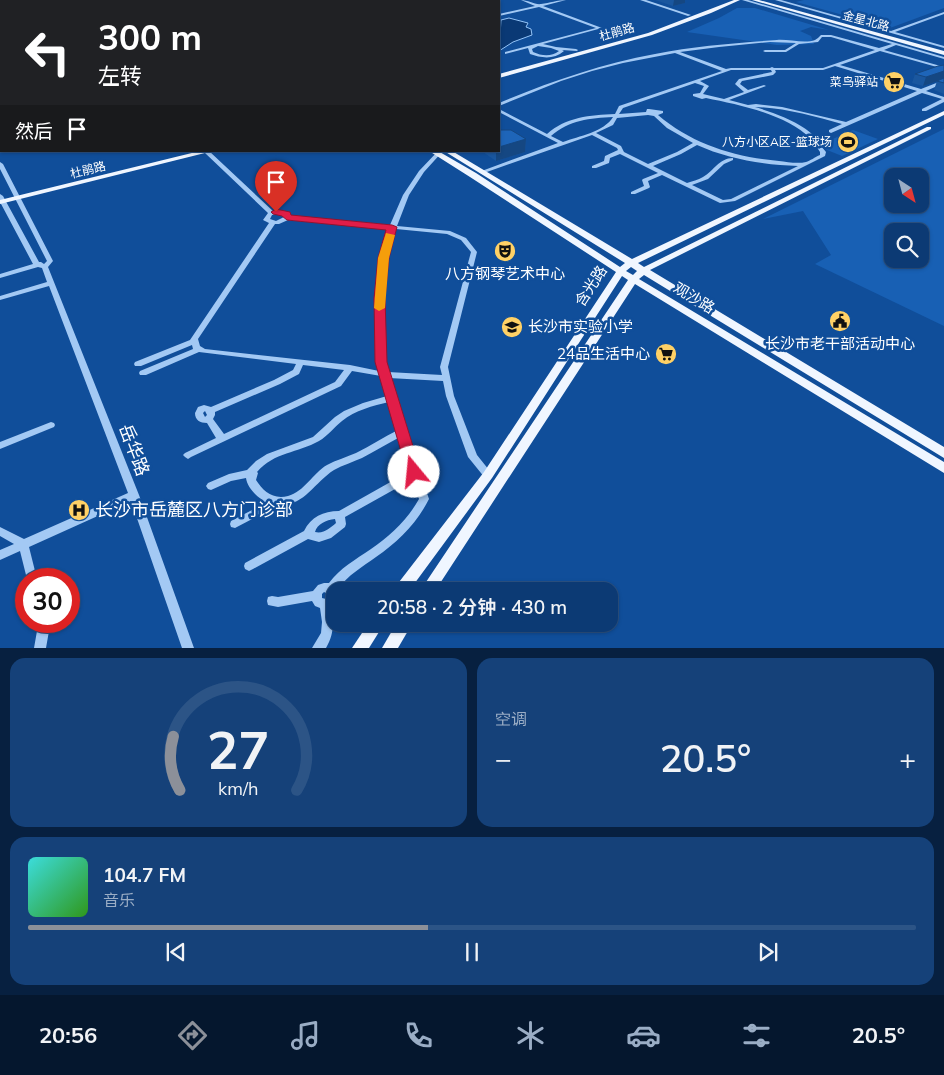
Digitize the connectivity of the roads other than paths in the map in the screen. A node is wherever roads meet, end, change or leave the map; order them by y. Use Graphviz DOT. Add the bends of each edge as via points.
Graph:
graph roads {
  1 [pos="523,0"];
  2 [pos="564,0"];
  3 [pos="642,0"];
  4 [pos="725,0"];
  5 [pos="738,0"];
  6 [pos="744,0"];
  7 [pos="754,0"];
  8 [pos="765,0"];
  9 [pos="777,0"];
  10 [pos="554,1"];
  11 [pos="539,6"];
  12 [pos="944,12"];
  13 [pos="500,15"];
  14 [pos="690,15"];
  15 [pos="892,32"];
  16 [pos="560,38"];
  17 [pos="801,43"];
  18 [pos="896,44"];
  19 [pos="532,46"];
  20 [pos="560,49"];
  21 [pos="880,49"];
  22 [pos="576,50"];
  23 [pos="944,50"];
  24 [pos="674,51"];
  25 [pos="765,51"];
  26 [pos="506,53"];
  27 [pos="533,54"];
  28 [pos="500,55"];
  29 [pos="558,56"];
  30 [pos="944,58"];
  31 [pos="535,62"];
  32 [pos="836,65"];
  33 [pos="772,68"];
  34 [pos="944,68"];
  35 [pos="727,71"];
  36 [pos="500,72"];
  37 [pos="500,76"];
  38 [pos="712,76"];
  39 [pos="695,81"];
  40 [pos="944,81"];
  41 [pos="764,86"];
  42 [pos="920,91"];
  43 [pos="748,92"];
  44 [pos="704,95"];
  45 [pos="944,99"];
  46 [pos="726,100"];
  47 [pos="500,105"];
  48 [pos="748,106"];
  49 [pos="924,110"];
  50 [pos="500,111"];
  51 [pos="944,113"];
  52 [pos="617,115"];
  53 [pos="944,120"];
  54 [pos="846,124"];
  55 [pos="831,131"];
  56 [pos="592,133"];
  57 [pos="548,136"];
  58 [pos="698,142"];
  59 [pos="561,143"];
  60 [pos="621,151"];
  61 [pos="185,152"];
  62 [pos="209,152"];
  63 [pos="439,152"];
  64 [pos="731,159"];
  65 [pos="0,164"];
  66 [pos="807,164"];
  67 [pos="648,166"];
  68 [pos="594,167"];
  69 [pos="482,172"];
  70 [pos="662,173"];
  71 [pos="687,185"];
  72 [pos="634,193"];
  73 [pos="18,195"];
  74 [pos="1,199"];
  75 [pos="271,213"];
  76 [pos="287,218"];
  77 [pos="273,222"];
  78 [pos="392,227"];
  79 [pos="44,264"];
  80 [pos="629,264"];
  81 [pos="621,271"];
  82 [pos="642,271"];
  83 [pos="0,276"];
  84 [pos="634,279"];
  85 [pos="52,283"];
  86 [pos="0,298"];
  87 [pos="197,345"];
  88 [pos="301,362"];
  89 [pos="138,364"];
  90 [pos="350,368"];
  91 [pos="143,373"];
  92 [pos="384,374"];
  93 [pos="447,378"];
  94 [pos="391,398"];
  95 [pos="51,425"];
  96 [pos="402,432"];
  97 [pos="222,439"];
  98 [pos="0,446"];
  99 [pos="944,453"];
  100 [pos="188,455"];
  101 [pos="944,468"];
  102 [pos="253,473"];
  103 [pos="415,473"];
  104 [pos="488,476"];
  105 [pos="211,486"];
  106 [pos="134,495"];
  107 [pos="266,498"];
  108 [pos="340,515"];
  109 [pos="235,524"];
  110 [pos="0,531"];
  111 [pos="310,533"];
  112 [pos="23,544"];
  113 [pos="0,556"];
  114 [pos="249,566"];
  115 [pos="29,568"];
  116 [pos="336,582"];
  117 [pos="408,582"];
  118 [pos="433,582"];
  119 [pos="326,588"];
  120 [pos="316,595"];
  121 [pos="272,601"];
  122 [pos="325,605"];
  123 [pos="371,632"];
  124 [pos="400,632"];
  125 [pos="43,633"];
  126 [pos="40,648"];
  127 [pos="188,648"];
  128 [pos="318,648"];
  129 [pos="360,648"];
  130 [pos="389,648"];
  1 -- 11 [label="street"];
  2 -- 10 [label="street"];
  3 -- 14 [label="street"];
  4 -- 14 [label="main road, 杜鹃路"];
  5 -- 37 [label="main road, 杜鹃路" via="656,32"];
  6 -- 18 [label="street"];
  7 -- 23 [label="main road, 金星北路"];
  8 -- 23 [label="main road, 金星北路"];
  9 -- 15 [label="street"];
  10 -- 11 [label="street"];
  11 -- 13 [label="street"];
  11 -- 16 [label="street" via="600,28"];
  12 -- 15 [label="street"];
  14 -- 22 [label="main road, 杜鹃路" via="661,27"];
  15 -- 23 [label="street"];
  16 -- 19 [label="street"];
  16 -- 20 [label="street" via="554,43"];
  17 -- 21 [label="street" via="832,36"];
  17 -- 24 [label="street" via="735,44"];
  17 -- 25 [label="street" via="786,51"];
  18 -- 21 [label="street"];
  18 -- 30 [label="street"];
  19 -- 20 [label="street"];
  19 -- 26 [label="street"];
  19 -- 27 [label="street" via="529,50"];
  20 -- 22 [label="street"];
  20 -- 29 [label="street"];
  21 -- 32 [label="street"];
  21 -- 34 [label="street"];
  22 -- 29 [label="main road, 杜鹃路"];
  24 -- 35 [label="street"];
  24 -- 47 [label="street" via="594,68 542,85"];
  26 -- 27 [label="street"];
  26 -- 28 [label="street"];
  27 -- 29 [label="street"];
  27 -- 31 [label="street"];
  29 -- 31 [label="main road, 杜鹃路"];
  31 -- 36 [label="main road, 杜鹃路"];
  32 -- 33 [label="street" via="822,69"];
  32 -- 42 [label="street"];
  33 -- 35 [label="street"];
  33 -- 43 [label="street" via="774,72 771,74 740,80 739,88"];
  35 -- 38 [label="street"];
  38 -- 39 [label="street"];
  38 -- 44 [label="street" via="710,89"];
  39 -- 44 [label="street" via="707,86"];
  39 -- 52 [label="street" via="622,107"];
  40 -- 42 [label="street"];
  41 -- 43 [label="street"];
  42 -- 45 [label="street"];
  42 -- 54 [label="street"];
  43 -- 46 [label="street"];
  44 -- 46 [label="street"];
  45 -- 49 [label="street"];
  46 -- 48 [label="street"];
  48 -- 54 [label="street" via="760,104 800,111"];
  48 -- 66 [label="street" via="783,119 813,138 823,152"];
  50 -- 57 [label="street"];
  51 -- 80 [label="main road, 含光路"];
  52 -- 56 [label="street" via="611,124"];
  52 -- 57 [label="street" via="580,118 558,127"];
  52 -- 58 [label="street" via="651,113 670,128"];
  53 -- 82 [label="main road"];
  54 -- 55 [label="street"];
  56 -- 59 [label="street"];
  56 -- 60 [label="street" via="618,146"];
  57 -- 59 [label="street"];
  58 -- 66 [label="street" via="744,157"];
  58 -- 67 [label="street"];
  59 -- 69 [label="street"];
  60 -- 67 [label="street"];
  60 -- 68 [label="street"];
  61 -- 73 [label="main road, 杜鹃路"];
  62 -- 73 [label="main road, 杜鹃路"];
  62 -- 75 [label="street"];
  63 -- 69 [label="main road, 观沙路"];
  63 -- 78 [label="street" via="415,179"];
  63 -- 81 [label="main road, 观沙路"];
  64 -- 71 [label="street" via="706,178"];
  65 -- 73 [label="street, 岳华路"];
  66 -- 71 [label="street" via="728,202 718,201"];
  67 -- 70 [label="street"];
  69 -- 80 [label="main road, 观沙路"];
  70 -- 71 [label="street"];
  70 -- 72 [label="street" via="645,180 647,187"];
  73 -- 74 [label="main road, 杜鹃路"];
  73 -- 79 [label="street, 岳华路"];
  74 -- 79 [label="street, 岳华路"];
  75 -- 76 [label="street" via="282,212"];
  75 -- 77 [label="street" via="266,220"];
  76 -- 77 [label="street"];
  76 -- 78 [label="street"];
  77 -- 87 [label="street" via="221,297"];
  78 -- 92 [label="street" via="379,298"];
  78 -- 93 [label="street" via="462,236 474,252 447,352 444,367"];
  79 -- 83 [label="street"];
  79 -- 85 [label="street, 岳华路"];
  80 -- 81 [label="main road, 含光路"];
  80 -- 82 [label="main road, 观沙路"];
  81 -- 84 [label="main road, 观沙路"];
  81 -- 104 [label="main road, 含光路"];
  82 -- 84 [label="main road"];
  82 -- 99 [label="main road, 观沙路"];
  84 -- 101 [label="main road, 观沙路"];
  84 -- 118 [label="main road"];
  85 -- 86 [label="street"];
  85 -- 106 [label="street, 岳华路"];
  87 -- 88 [label="street" via="203,351"];
  87 -- 89 [label="street"];
  87 -- 91 [label="street"];
  88 -- 90 [label="street"];
  88 -- 97 [label="street" via="296,372 210,414"];
  90 -- 92 [label="street"];
  90 -- 97 [label="street" via="338,384"];
  92 -- 93 [label="street"];
  92 -- 94 [label="street"];
  93 -- 104 [label="street" via="450,396 473,457"];
  94 -- 96 [label="street"];
  94 -- 102 [label="street" via="342,416 317,438 265,458"];
  95 -- 98 [label="street"];
  96 -- 103 [label="street"];
  96 -- 107 [label="street" via="336,464 297,496 282,501"];
  97 -- 100 [label="street"];
  102 -- 105 [label="street"];
  102 -- 107 [label="street" via="255,488"];
  103 -- 108 [label="street"];
  103 -- 116 [label="street" via="424,499 419,509 386,543 346,569"];
  104 -- 117 [label="main road, 含光路"];
  106 -- 112 [label="street"];
  106 -- 127 [label="street, 岳华路"];
  107 -- 109 [label="street" via="258,512"];
  108 -- 111 [label="street" via="323,517 313,523"];
  108 -- 111 [label="street" via="341,524 324,536 315,538"];
  110 -- 112 [label="street"];
  111 -- 114 [label="street"];
  112 -- 113 [label="street"];
  112 -- 115 [label="street"];
  119 -- 120 [label="street"];
  120 -- 121 [label="street"];
  120 -- 122 [label="street" via="316,600"];
  122 -- 128 [label="street" via="327,634"];
  123 -- 129 [label="main road"];
  124 -- 130 [label="main road"];
  125 -- 126 [label="street"];
}
